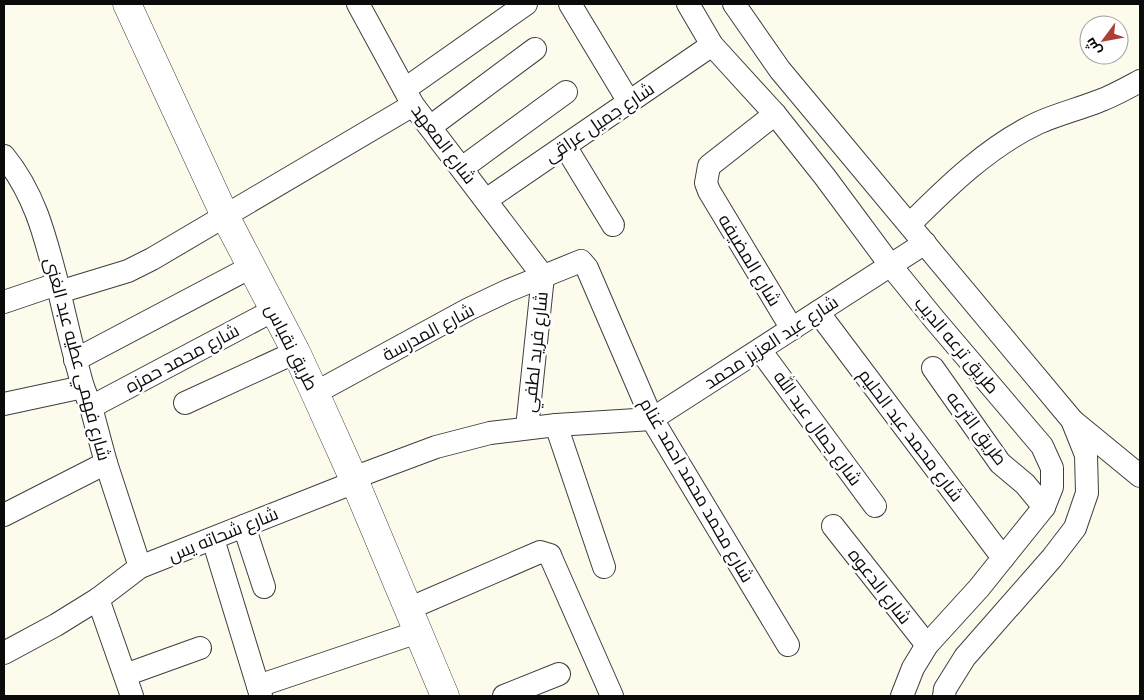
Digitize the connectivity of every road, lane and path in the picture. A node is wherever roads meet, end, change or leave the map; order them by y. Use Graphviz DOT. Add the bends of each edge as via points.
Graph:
graph roads {
  1 [pos="127,4"];
  2 [pos="358,4"];
  3 [pos="526,4"];
  4 [pos="570,4"];
  5 [pos="688,4"];
  6 [pos="734,4"];
  7 [pos="712,45"];
  8 [pos="536,49"];
  9 [pos="1140,81"];
  10 [pos="566,92"];
  11 [pos="409,97"];
  12 [pos="629,102"];
  13 [pos="775,114"];
  14 [pos="430,127"];
  15 [pos="564,146"];
  16 [pos="4,156"];
  17 [pos="462,168"];
  18 [pos="486,200"];
  19 [pos="225,216"];
  20 [pos="910,224"];
  21 [pos="613,225"];
  22 [pos="908,254"];
  23 [pos="251,267"];
  24 [pos="542,276"];
  25 [pos="58,288"];
  26 [pos="4,302"];
  27 [pos="274,310"];
  28 [pos="818,312"];
  29 [pos="792,329"];
  30 [pos="760,350"];
  31 [pos="296,352"];
  32 [pos="75,360"];
  33 [pos="933,368"];
  34 [pos="315,393"];
  35 [pos="87,397"];
  36 [pos="185,403"];
  37 [pos="4,404"];
  38 [pos="652,418"];
  39 [pos="1072,420"];
  40 [pos="556,425"];
  41 [pos="527,428"];
  42 [pos="106,463"];
  43 [pos="1140,476"];
  44 [pos="354,480"];
  45 [pos="875,506"];
  46 [pos="1044,506"];
  47 [pos="4,515"];
  48 [pos="244,526"];
  49 [pos="833,526"];
  50 [pos="213,539"];
  51 [pos="1003,558"];
  52 [pos="140,567"];
  53 [pos="604,567"];
  54 [pos="264,587"];
  55 [pos="98,599"];
  56 [pos="413,620"];
  57 [pos="788,645"];
  58 [pos="927,645"];
  59 [pos="200,648"];
  60 [pos="4,653"];
  61 [pos="559,674"];
  62 [pos="128,686"];
  63 [pos="260,691"];
  64 [pos="445,696"];
  65 [pos="504,696"];
  66 [pos="612,696"];
  67 [pos="902,696"];
  68 [pos="944,696"];
  1 -- 19 [label="street, طريق نقباس"];
  2 -- 11 [label="street, شارع المعهد"];
  3 -- 11 [label="street"];
  4 -- 12 [label="street"];
  5 -- 7 [label="street, طريق ترعه الديب"];
  6 -- 20 [label="street, طريق ترعه الديب" via="780,70"];
  7 -- 12 [label="street, شارع جميل عراقى"];
  7 -- 13 [label="street, طريق ترعه الديب"];
  8 -- 14 [label="street"];
  9 -- 20 [label="street" via="1101,100 1037,123 993,150"];
  10 -- 17 [label="street"];
  11 -- 14 [label="street, شارع المعهد"];
  11 -- 19 [label="street"];
  12 -- 15 [label="street, شارع جميل عراقى"];
  13 -- 22 [label="street, طريق ترعه الديب" via="825,176"];
  13 -- 29 [label="street, شارع المضيفه" via="709,166 706,183"];
  14 -- 17 [label="street, شارع المعهد"];
  15 -- 18 [label="street, شارع جميل عراقى"];
  15 -- 21 [label="street"];
  16 -- 25 [label="street, شارع فهمي عطيه عبد الغنى" via="33,202"];
  17 -- 18 [label="street, شارع المعهد"];
  18 -- 24 [label="street, شارع المعهد"];
  19 -- 23 [label="street, طريق نقباس"];
  19 -- 25 [label="street" via="128,272"];
  20 -- 22 [label="street, طريق ترعه الديب"];
  22 -- 28 [label="street, شارع عبد العزيز محمد"];
  22 -- 39 [label="street, طريق ترعه الديب"];
  22 -- 46 [label="street, طريق ترعه الديب" via="934,320 1042,446 1052,468 1052,487"];
  23 -- 27 [label="street, طريق نقباس"];
  23 -- 32 [label="street"];
  24 -- 34 [label="street, شارع المدرسة" via="470,309"];
  24 -- 38 [label="street, شارع محمد محمد احمد غنام" via="577,261 585,264"];
  24 -- 41 [label="street, شارع فريد لطفي"];
  25 -- 26 [label="street"];
  25 -- 32 [label="street, شارع فهمي عطيه عبد الغنى"];
  27 -- 31 [label="street, طريق نقباس"];
  27 -- 35 [label="street, شارع محمد حمزه"];
  28 -- 29 [label="street, شارع عبد العزيز محمد"];
  28 -- 51 [label="street, شارع محمد عبد الحليم"];
  29 -- 30 [label="street, شارع عبد العزيز محمد"];
  30 -- 38 [label="street, شارع عبد العزيز محمد"];
  30 -- 45 [label="street, شارع جمال عبد الله"];
  31 -- 34 [label="street, طريق نقباس"];
  31 -- 36 [label="street"];
  32 -- 35 [label="street, شارع فهمي عطيه عبد الغنى"];
  33 -- 46 [label="street, طريق الترعه" via="1000,463"];
  34 -- 44 [label="street, طريق نقباس"];
  35 -- 37 [label="street, شارع محمد حمزه"];
  35 -- 42 [label="street, شارع فهمي عطيه عبد الغنى"];
  38 -- 40 [label="street, شارع شحاته يس"];
  38 -- 57 [label="street, شارع محمد محمد احمد غنام"];
  39 -- 43 [label="street"];
  39 -- 68 [label="street, طريق ترعه الديب" via="1086,455 1087,493 1075,528 965,657"];
  40 -- 41 [label="street, شارع شحاته يس"];
  40 -- 53 [label="street"];
  41 -- 44 [label="street, شارع شحاته يس" via="490,433 436,447"];
  42 -- 47 [label="street"];
  42 -- 52 [label="street, شارع فهمي عطيه عبد الغنى"];
  44 -- 48 [label="street, شارع شحاته يس"];
  44 -- 56 [label="street, طريق نقباس"];
  46 -- 51 [label="street, طريق ترعه الديب"];
  48 -- 50 [label="street, شارع شحاته يس"];
  48 -- 54 [label="street"];
  49 -- 58 [label="street, شارع الدعوه"];
  50 -- 52 [label="street, شارع شحاته يس"];
  50 -- 63 [label="street"];
  51 -- 58 [label="street, طريق ترعه الديب"];
  52 -- 55 [label="street, شارع شحاته يس"];
  55 -- 60 [label="street, شارع شحاته يس"];
  55 -- 62 [label="street"];
  56 -- 63 [label="street"];
  56 -- 64 [label="street, طريق نقباس"];
  56 -- 66 [label="street" via="540,552 550,555"];
  58 -- 67 [label="street, طريق ترعه الديب"];
  59 -- 62 [label="street"];
  61 -- 65 [label="street"];
}
